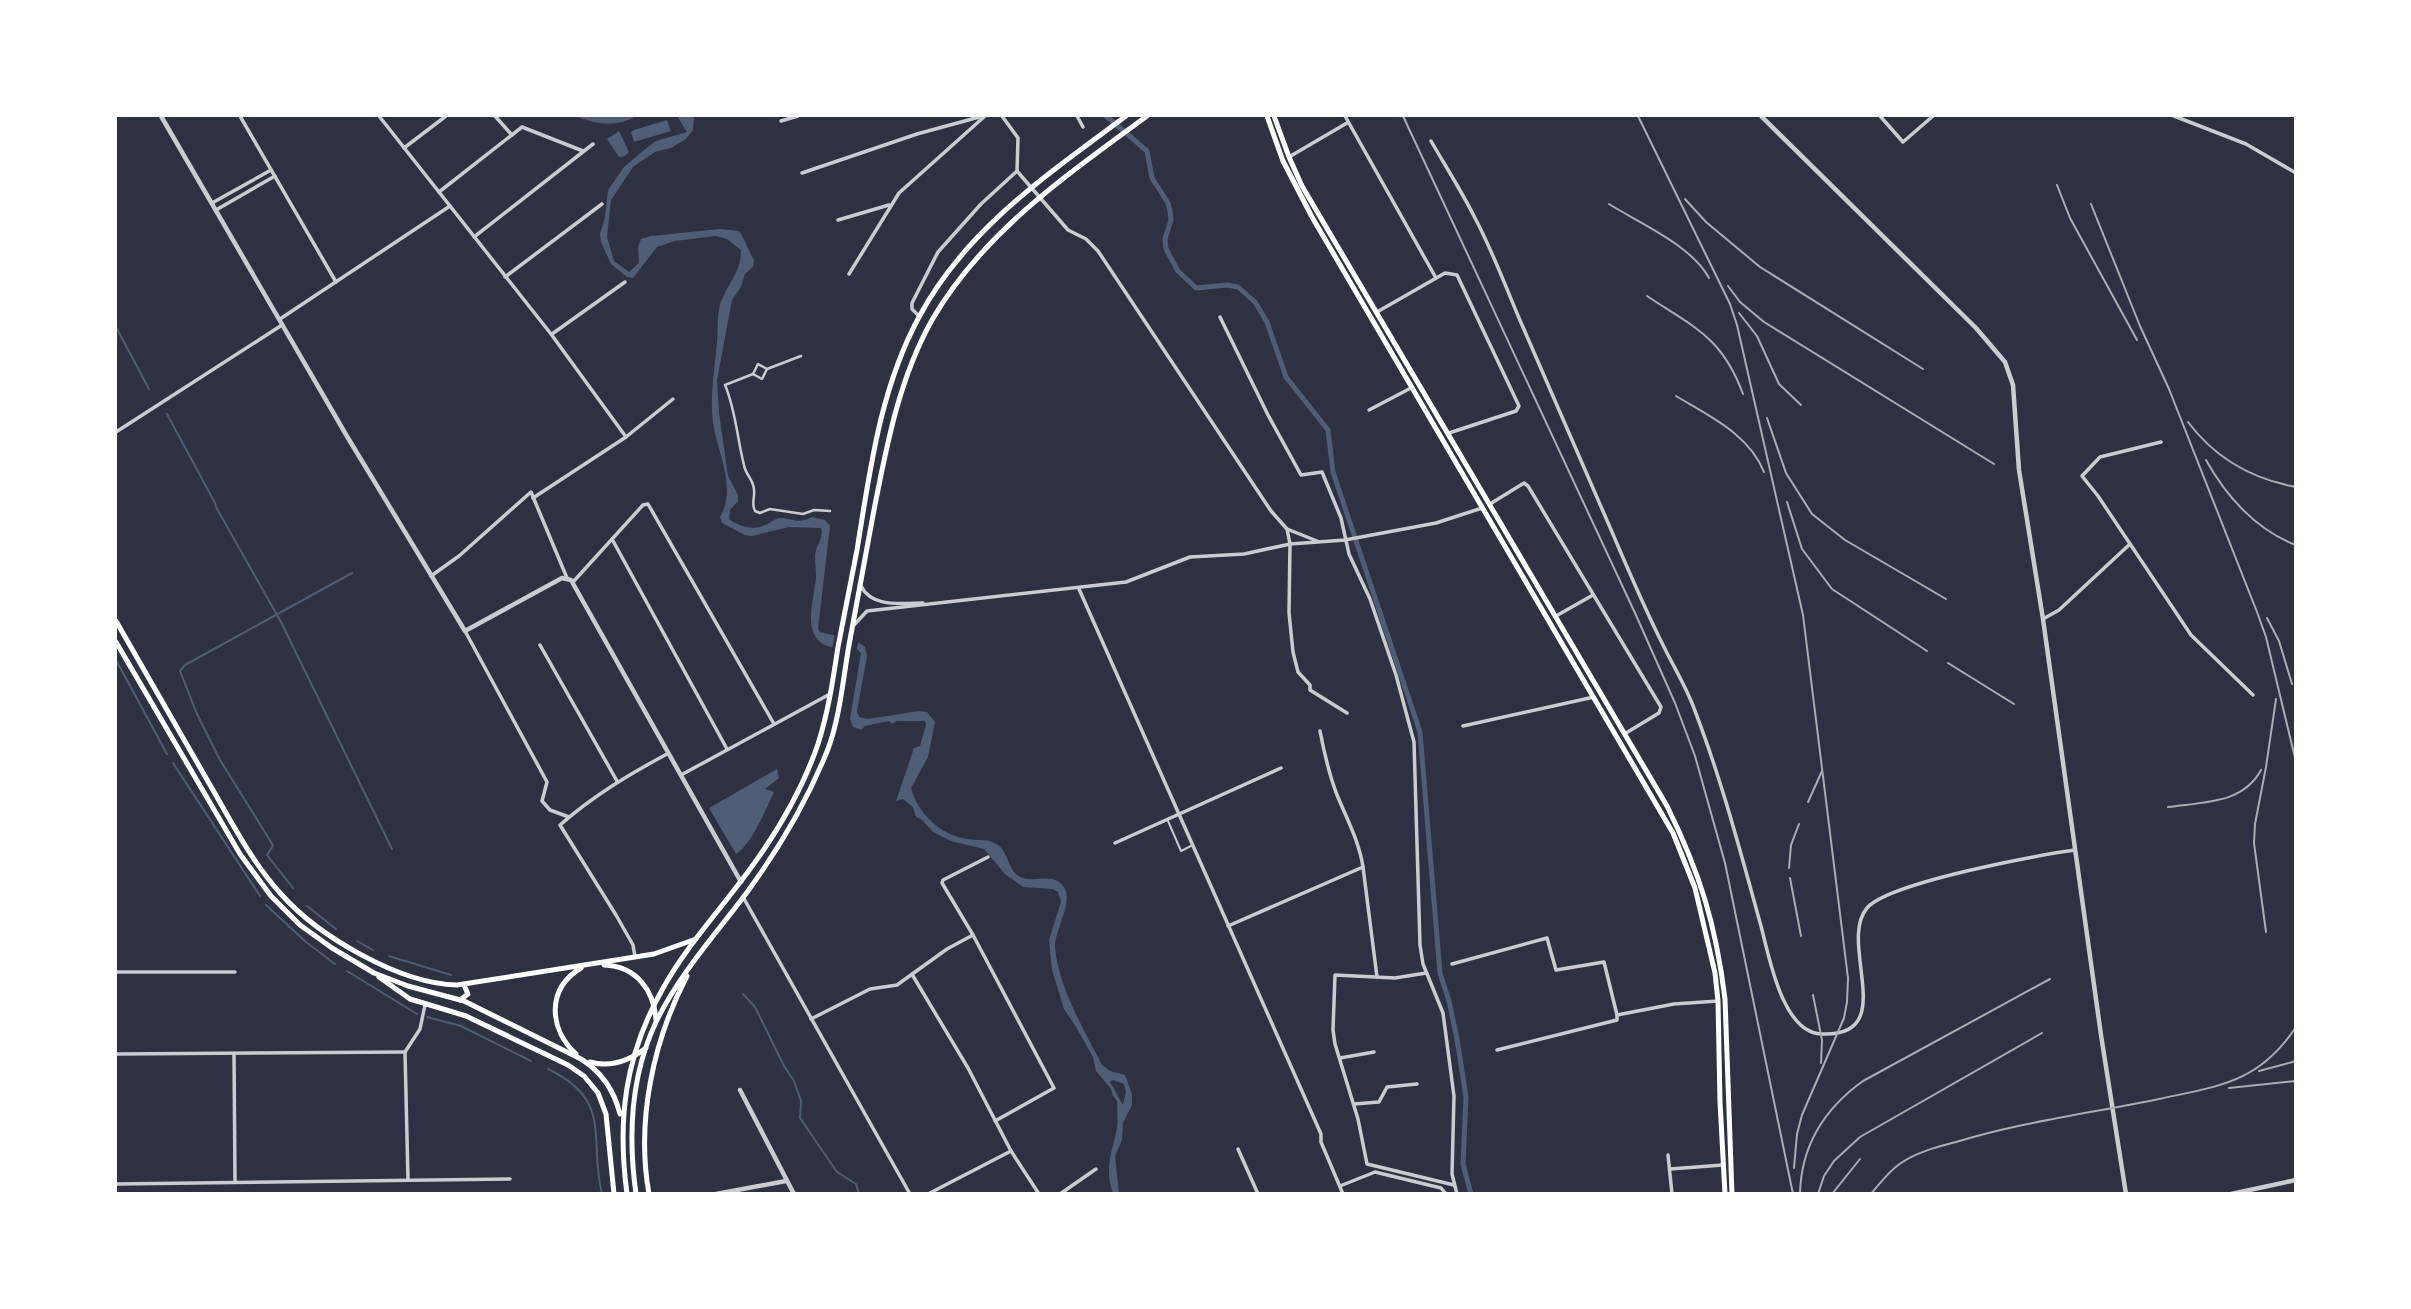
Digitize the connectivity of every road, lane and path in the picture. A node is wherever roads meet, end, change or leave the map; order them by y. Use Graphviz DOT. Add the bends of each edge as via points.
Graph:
graph roads {
  1 [pos="161,116"];
  2 [pos="240,116"];
  3 [pos="379,116"];
  4 [pos="446,116"];
  5 [pos="495,116"];
  6 [pos="798,116"];
  7 [pos="985,116"];
  8 [pos="1002,116"];
  9 [pos="1077,116"];
  10 [pos="1126,116"];
  11 [pos="1146,116"];
  12 [pos="1153,116"];
  13 [pos="1267,116"];
  14 [pos="1274,116"];
  15 [pos="1345,116"];
  16 [pos="1761,116"];
  17 [pos="1880,116"];
  18 [pos="1933,116"];
  19 [pos="2174,116"];
  20 [pos="781,121"];
  21 [pos="1347,123"];
  22 [pos="1083,127"];
  23 [pos="512,135"];
  24 [pos="1431,141"];
  25 [pos="593,144"];
  26 [pos="404,148"];
  27 [pos="583,152"];
  28 [pos="1289,158"];
  29 [pos="271,170"];
  30 [pos="1017,171"];
  31 [pos="802,173"];
  32 [pos="2295,173"];
  33 [pos="275,176"];
  34 [pos="439,192"];
  35 [pos="212,203"];
  36 [pos="602,204"];
  37 [pos="891,204"];
  38 [pos="450,206"];
  39 [pos="216,210"];
  40 [pos="838,220"];
  41 [pos="474,237"];
  42 [pos="1349,265"];
  43 [pos="1343,270"];
  44 [pos="849,274"];
  45 [pos="505,277"];
  46 [pos="1436,278"];
  47 [pos="336,282"];
  48 [pos="625,282"];
  49 [pos="1377,312"];
  50 [pos="919,316"];
  51 [pos="1220,317"];
  52 [pos="280,319"];
  53 [pos="283,325"];
  54 [pos="551,334"];
  55 [pos="801,356"];
  56 [pos="768,369"];
  57 [pos="753,374"];
  58 [pos="1413,387"];
  59 [pos="674,399"];
  60 [pos="1369,410"];
  61 [pos="116,432"];
  62 [pos="1448,433"];
  63 [pos="626,437"];
  64 [pos="2161,442"];
  65 [pos="873,449"];
  66 [pos="885,451"];
  67 [pos="533,498"];
  68 [pos="1490,504"];
  69 [pos="1483,507"];
  70 [pos="830,511"];
  71 [pos="1287,529"];
  72 [pos="612,538"];
  73 [pos="1348,539"];
  74 [pos="1317,541"];
  75 [pos="1290,544"];
  76 [pos="2130,544"];
  77 [pos="1528,569"];
  78 [pos="1522,574"];
  79 [pos="431,576"];
  80 [pos="567,578"];
  81 [pos="573,582"];
  82 [pos="861,585"];
  83 [pos="1079,589"];
  84 [pos="1593,595"];
  85 [pos="946,602"];
  86 [pos="1556,616"];
  87 [pos="2043,619"];
  88 [pos="116,621"];
  89 [pos="852,627"];
  90 [pos="465,631"];
  91 [pos="116,642"];
  92 [pos="540,645"];
  93 [pos="830,694"];
  94 [pos="2253,695"];
  95 [pos="1594,697"];
  96 [pos="1347,713"];
  97 [pos="774,724"];
  98 [pos="1463,726"];
  99 [pos="822,728"];
  100 [pos="833,731"];
  101 [pos="1320,731"];
  102 [pos="1624,734"];
  103 [pos="190,748"];
  104 [pos="727,749"];
  105 [pos="180,754"];
  106 [pos="667,754"];
  107 [pos="1281,768"];
  108 [pos="679,776"];
  109 [pos="617,781"];
  110 [pos="221,804"];
  111 [pos="212,809"];
  112 [pos="1178,815"];
  113 [pos="569,817"];
  114 [pos="1168,820"];
  115 [pos="1684,840"];
  116 [pos="1115,843"];
  117 [pos="1677,844"];
  118 [pos="1192,846"];
  119 [pos="2076,849"];
  120 [pos="988,857"];
  121 [pos="1363,867"];
  122 [pos="741,882"];
  123 [pos="743,897"];
  124 [pos="1228,926"];
  125 [pos="973,935"];
  126 [pos="696,939"];
  127 [pos="698,955"];
  128 [pos="635,957"];
  129 [pos="1452,964"];
  130 [pos="590,965"];
  131 [pos="116,972"];
  132 [pos="236,972"];
  133 [pos="374,973"];
  134 [pos="1426,973"];
  135 [pos="913,976"];
  136 [pos="1377,977"];
  137 [pos="463,985"];
  138 [pos="460,1000"];
  139 [pos="1718,1001"];
  140 [pos="425,1004"];
  141 [pos="654,1005"];
  142 [pos="1618,1015"];
  143 [pos="811,1019"];
  144 [pos="656,1023"];
  145 [pos="647,1047"];
  146 [pos="1497,1050"];
  147 [pos="405,1052"];
  148 [pos="1374,1052"];
  149 [pos="116,1054"];
  150 [pos="234,1054"];
  151 [pos="633,1057"];
  152 [pos="1340,1058"];
  153 [pos="582,1059"];
  154 [pos="1418,1084"];
  155 [pos="740,1090"];
  156 [pos="1354,1104"];
  157 [pos="995,1121"];
  158 [pos="622,1124"];
  159 [pos="1238,1149"];
  160 [pos="1011,1151"];
  161 [pos="1668,1155"];
  162 [pos="1723,1165"];
  163 [pos="1096,1169"];
  164 [pos="1670,1169"];
  165 [pos="510,1179"];
  166 [pos="408,1180"];
  167 [pos="2295,1180"];
  168 [pos="786,1181"];
  169 [pos="235,1182"];
  170 [pos="116,1184"];
  171 [pos="1454,1185"];
  172 [pos="1339,1186"];
  173 [pos="614,1194"];
  174 [pos="627,1194"];
  175 [pos="636,1194"];
  176 [pos="649,1194"];
  177 [pos="716,1194"];
  178 [pos="794,1194"];
  179 [pos="910,1194"];
  180 [pos="928,1194"];
  181 [pos="1039,1194"];
  182 [pos="1060,1194"];
  183 [pos="1258,1194"];
  184 [pos="1343,1194"];
  185 [pos="1446,1194"];
  186 [pos="1457,1194"];
  187 [pos="1672,1194"];
  188 [pos="1725,1194"];
  189 [pos="1732,1194"];
  190 [pos="2126,1194"];
  191 [pos="2231,1194"];
  1 -- 35 [label="street"];
  2 -- 29 [label="street"];
  3 -- 26 [label="street"];
  4 -- 26 [label="street"];
  5 -- 23 [label="street"];
  6 -- 20 [label="street"];
  7 -- 31 [label="street"];
  7 -- 37 [label="street"];
  8 -- 30 [label="street" via="1018,138"];
  9 -- 22 [label="street"];
  10 -- 50 [label="main road" via="993,220 964,251"];
  11 -- 12 [label="main road"];
  11 -- 66 [label="main road" via="1005,226 970,264 933,320 905,380"];
  13 -- 43 [label="main road" via="1290,175"];
  14 -- 28 [label="main road"];
  15 -- 21 [label="street"];
  16 -- 87 [label="street" via="1976,328 2007,366"];
  17 -- 18 [label="street" via="1903,142"];
  19 -- 32 [label="street" via="2246,144"];
  21 -- 28 [label="street"];
  21 -- 46 [label="street"];
  23 -- 27 [label="street" via="522,127"];
  23 -- 34 [label="street"];
  24 -- 119 [label="street" via="1476,219 1623,559 1695,708 1772,966 1785,1003 1797,1020 1821,1034 1847,1031 1857,1022 1864,1001 1859,925 1866,908 1878,898 2033,856"];
  25 -- 27 [label="street"];
  26 -- 34 [label="street"];
  27 -- 41 [label="street"];
  28 -- 42 [label="main road"];
  29 -- 33 [label="street"];
  29 -- 35 [label="street"];
  30 -- 50 [label="street" via="938,252 912,303"];
  30 -- 71 [label="street" via="1059,220 1098,251"];
  33 -- 39 [label="street"];
  33 -- 47 [label="street"];
  34 -- 38 [label="street"];
  35 -- 39 [label="street"];
  36 -- 45 [label="street"];
  37 -- 40 [label="street"];
  37 -- 44 [label="street"];
  38 -- 41 [label="street"];
  38 -- 47 [label="street"];
  39 -- 52 [label="street"];
  41 -- 45 [label="street"];
  42 -- 43 [label="main road"];
  42 -- 49 [label="main road"];
  43 -- 58 [label="main road"];
  45 -- 54 [label="street"];
  46 -- 49 [label="street"];
  46 -- 62 [label="street" via="1445,273 1457,275 1519,406 1516,411"];
  47 -- 52 [label="street"];
  48 -- 54 [label="street"];
  49 -- 62 [label="main road"];
  50 -- 65 [label="main road" via="894,375"];
  51 -- 73 [label="street" via="1301,475 1322,472"];
  52 -- 53 [label="street"];
  53 -- 61 [label="street"];
  53 -- 79 [label="street"];
  54 -- 63 [label="street"];
  55 -- 56 [label="street"];
  56 -- 57 [label="street" via="762,379"];
  56 -- 57 [label="street" via="758,364"];
  57 -- 70 [label="street" via="725,386 733,404 744,469 754,490 755,511"];
  58 -- 60 [label="street"];
  58 -- 69 [label="main road"];
  59 -- 63 [label="street"];
  62 -- 68 [label="main road"];
  63 -- 67 [label="street"];
  64 -- 76 [label="street" via="2100,457 2082,476"];
  65 -- 66 [label="main road"];
  65 -- 93 [label="main road"];
  66 -- 82 [label="main road"];
  67 -- 79 [label="street" via="531,492"];
  67 -- 80 [label="street"];
  68 -- 77 [label="main road"];
  68 -- 84 [label="street" via="1526,484"];
  69 -- 73 [label="street" via="1436,523"];
  69 -- 78 [label="main road"];
  71 -- 74 [label="street"];
  71 -- 75 [label="street"];
  72 -- 81 [label="street"];
  72 -- 97 [label="street" via="649,506"];
  72 -- 104 [label="street"];
  73 -- 74 [label="street"];
  73 -- 134 [label="street" via="1349,554 1396,675 1413,742 1420,945"];
  74 -- 75 [label="street"];
  75 -- 83 [label="street" via="1244,554 1190,557 1136,580"];
  75 -- 96 [label="street" via="1289,613 1298,672 1310,690"];
  76 -- 87 [label="street" via="2059,610"];
  76 -- 94 [label="street" via="2190,635"];
  77 -- 78 [label="main road"];
  77 -- 86 [label="main road"];
  78 -- 95 [label="main road"];
  79 -- 90 [label="street"];
  80 -- 81 [label="street"];
  80 -- 90 [label="street"];
  81 -- 106 [label="street"];
  82 -- 85 [label="street" via="867,597 885,602"];
  82 -- 89 [label="main road"];
  83 -- 85 [label="street"];
  83 -- 112 [label="street"];
  84 -- 86 [label="street"];
  84 -- 102 [label="street" via="1661,709"];
  85 -- 89 [label="street" via="867,611"];
  86 -- 102 [label="main road"];
  87 -- 119 [label="street"];
  88 -- 103 [label="main road"];
  89 -- 100 [label="main road"];
  90 -- 113 [label="street" via="547,782 542,801 550,810"];
  91 -- 105 [label="main road"];
  92 -- 109 [label="street"];
  93 -- 97 [label="street"];
  93 -- 99 [label="main road"];
  95 -- 98 [label="street"];
  95 -- 117 [label="main road" via="1662,810"];
  97 -- 104 [label="street"];
  99 -- 100 [label="main road"];
  99 -- 122 [label="main road" via="788,811"];
  100 -- 123 [label="main road" via="797,817"];
  101 -- 121 [label="street" via="1325,760"];
  102 -- 115 [label="main road"];
  103 -- 105 [label="main road" via="187,754"];
  103 -- 110 [label="main road"];
  104 -- 108 [label="street"];
  105 -- 111 [label="main road"];
  106 -- 108 [label="street"];
  106 -- 109 [label="street"];
  107 -- 112 [label="street"];
  108 -- 122 [label="street"];
  109 -- 113 [label="street"];
  110 -- 111 [label="main road"];
  110 -- 137 [label="main road" via="269,879 322,930 389,967 442,984"];
  111 -- 133 [label="main road" via="251,870 286,912 317,938"];
  112 -- 114 [label="street"];
  112 -- 118 [label="street"];
  113 -- 128 [label="street" via="560,825 616,915"];
  114 -- 116 [label="street"];
  114 -- 118 [label="lane" via="1181,851"];
  115 -- 117 [label="main road"];
  115 -- 189 [label="main road" via="1702,883 1722,969"];
  117 -- 139 [label="main road" via="1696,888"];
  118 -- 124 [label="street"];
  119 -- 190 [label="street"];
  120 -- 125 [label="street" via="942,883"];
  121 -- 124 [label="street"];
  121 -- 136 [label="street"];
  122 -- 126 [label="main road"];
  123 -- 127 [label="main road"];
  123 -- 143 [label="street"];
  124 -- 172 [label="street" via="1321,1134"];
  125 -- 135 [label="street"];
  125 -- 157 [label="street" via="1054,1088"];
  126 -- 128 [label="main road"];
  126 -- 141 [label="main road"];
  127 -- 144 [label="main road"];
  127 -- 176 [label="main road" via="672,1011 651,1084 645,1133"];
  128 -- 130 [label="main road"];
  129 -- 142 [label="street" via="1547,939 1556,970 1604,962"];
  130 -- 137 [label="main road"];
  130 -- 141 [label="main road" via="630,972 647,988"];
  130 -- 153 [label="main road" via="568,979 555,1011 560,1035"];
  131 -- 132 [label="street"];
  133 -- 138 [label="main road"];
  133 -- 140 [label="main road" via="406,997"];
  134 -- 136 [label="street"];
  134 -- 171 [label="street" via="1443,1013 1451,1068"];
  135 -- 143 [label="street" via="897,985 870,989"];
  135 -- 157 [label="street"];
  136 -- 152 [label="street" via="1335,975 1333,1030"];
  137 -- 138 [label="main road" via="468,994"];
  138 -- 153 [label="main road"];
  139 -- 142 [label="street"];
  139 -- 162 [label="main road"];
  140 -- 147 [label="street" via="420,1029"];
  140 -- 173 [label="main road" via="466,1016 586,1078 606,1114"];
  141 -- 144 [label="main road"];
  141 -- 151 [label="main road"];
  142 -- 146 [label="street" via="1617,1020"];
  143 -- 179 [label="street"];
  144 -- 145 [label="main road"];
  145 -- 151 [label="main road"];
  145 -- 175 [label="main road" via="633,1112"];
  147 -- 150 [label="street"];
  147 -- 166 [label="street"];
  148 -- 152 [label="street"];
  149 -- 150 [label="street"];
  150 -- 169 [label="street"];
  151 -- 153 [label="main road" via="606,1065"];
  151 -- 158 [label="main road"];
  152 -- 156 [label="street"];
  153 -- 158 [label="main road" via="609,1086"];
  154 -- 156 [label="street" via="1387,1087 1379,1102"];
  155 -- 168 [label="street"];
  156 -- 171 [label="street" via="1367,1164"];
  157 -- 160 [label="street"];
  158 -- 174 [label="main road"];
  159 -- 183 [label="street"];
  160 -- 180 [label="street"];
  160 -- 181 [label="street"];
  161 -- 164 [label="street"];
  162 -- 164 [label="street"];
  162 -- 188 [label="main road"];
  163 -- 182 [label="street"];
  164 -- 187 [label="street"];
  165 -- 166 [label="street"];
  166 -- 169 [label="street"];
  167 -- 191 [label="street"];
  168 -- 177 [label="street"];
  168 -- 178 [label="street"];
  169 -- 170 [label="street"];
  171 -- 186 [label="street"];
  172 -- 184 [label="street"];
  172 -- 185 [label="street" via="1375,1172 1441,1188"];
}
